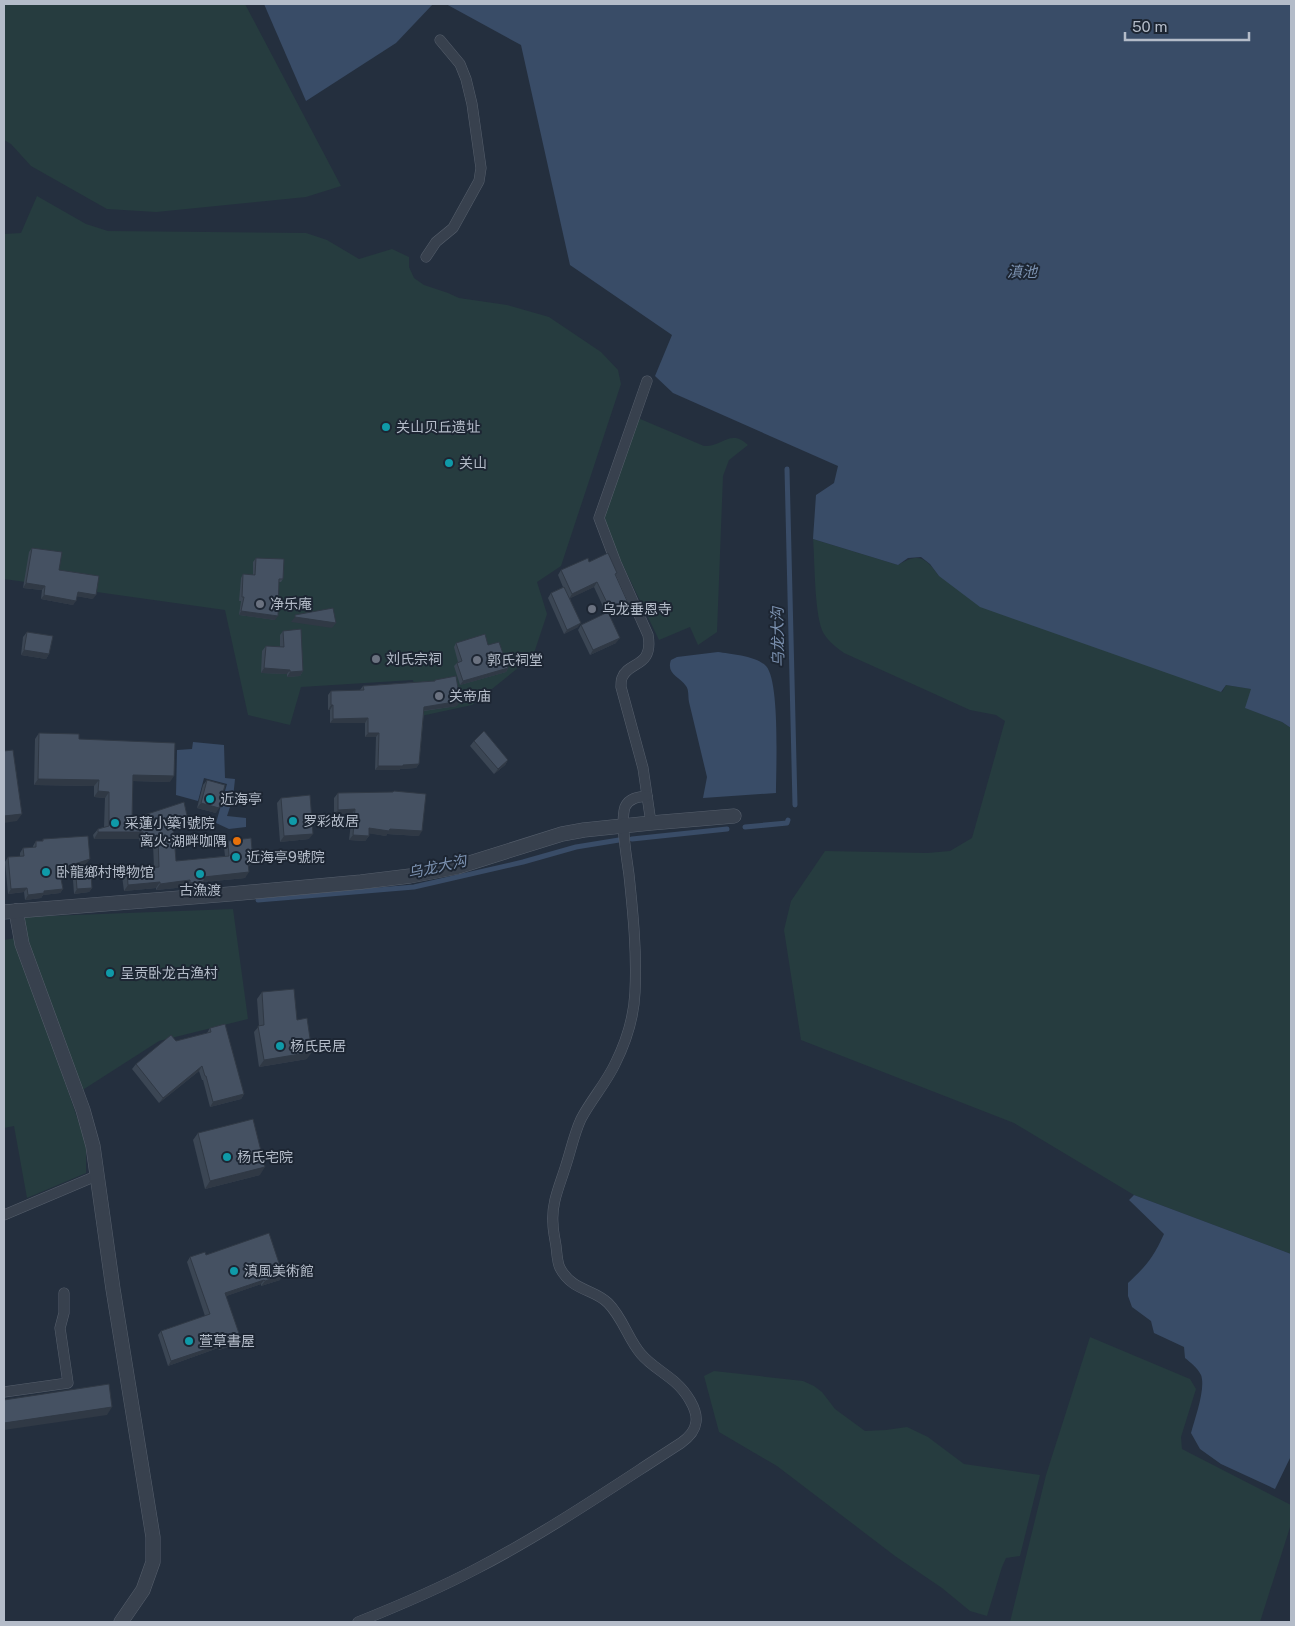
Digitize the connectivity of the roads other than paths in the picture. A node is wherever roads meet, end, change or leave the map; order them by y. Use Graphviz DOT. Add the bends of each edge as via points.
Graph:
graph roads {
  1 [pos="440,40"];
  2 [pos="426,257"];
  3 [pos="647,381"];
  4 [pos="647,796"];
  5 [pos="734,816"];
  6 [pos="651,823"];
  7 [pos="624,827"];
  8 [pos="10,911"];
  9 [pos="96,1176"];
  10 [pos="4,1215"];
  11 [pos="64,1293"];
  12 [pos="4,1392"];
  13 [pos="121,1622"];
  14 [pos="358,1622"];
  1 -- 2 [label="lane" via="460,64 466,79 480,168 479,181 453,228 436,242"];
  3 -- 4 [label="lane" via="599,518 648,635 648,650 644,658 621,678"];
  4 -- 6 [label="lane"];
  4 -- 7 [label="lane" via="636,797 626,805"];
  5 -- 6 [label="street"];
  6 -- 7 [label="street"];
  7 -- 8 [label="street" via="562,834 457,867 410,876"];
  7 -- 14 [label="lane" via="634,919 633,1013 615,1065 574,1136 555,1197 552,1223 560,1267 567,1279 607,1302 641,1354 677,1384 688,1398 696,1422 691,1435 681,1443 567,1517 478,1569"];
  8 -- 9 [label="street" via="84,1110"];
  9 -- 10 [label="lane"];
  9 -- 13 [label="street" via="153,1538 153,1562 143,1590"];
  11 -- 12 [label="lane" via="60,1328 68,1383"];
}
